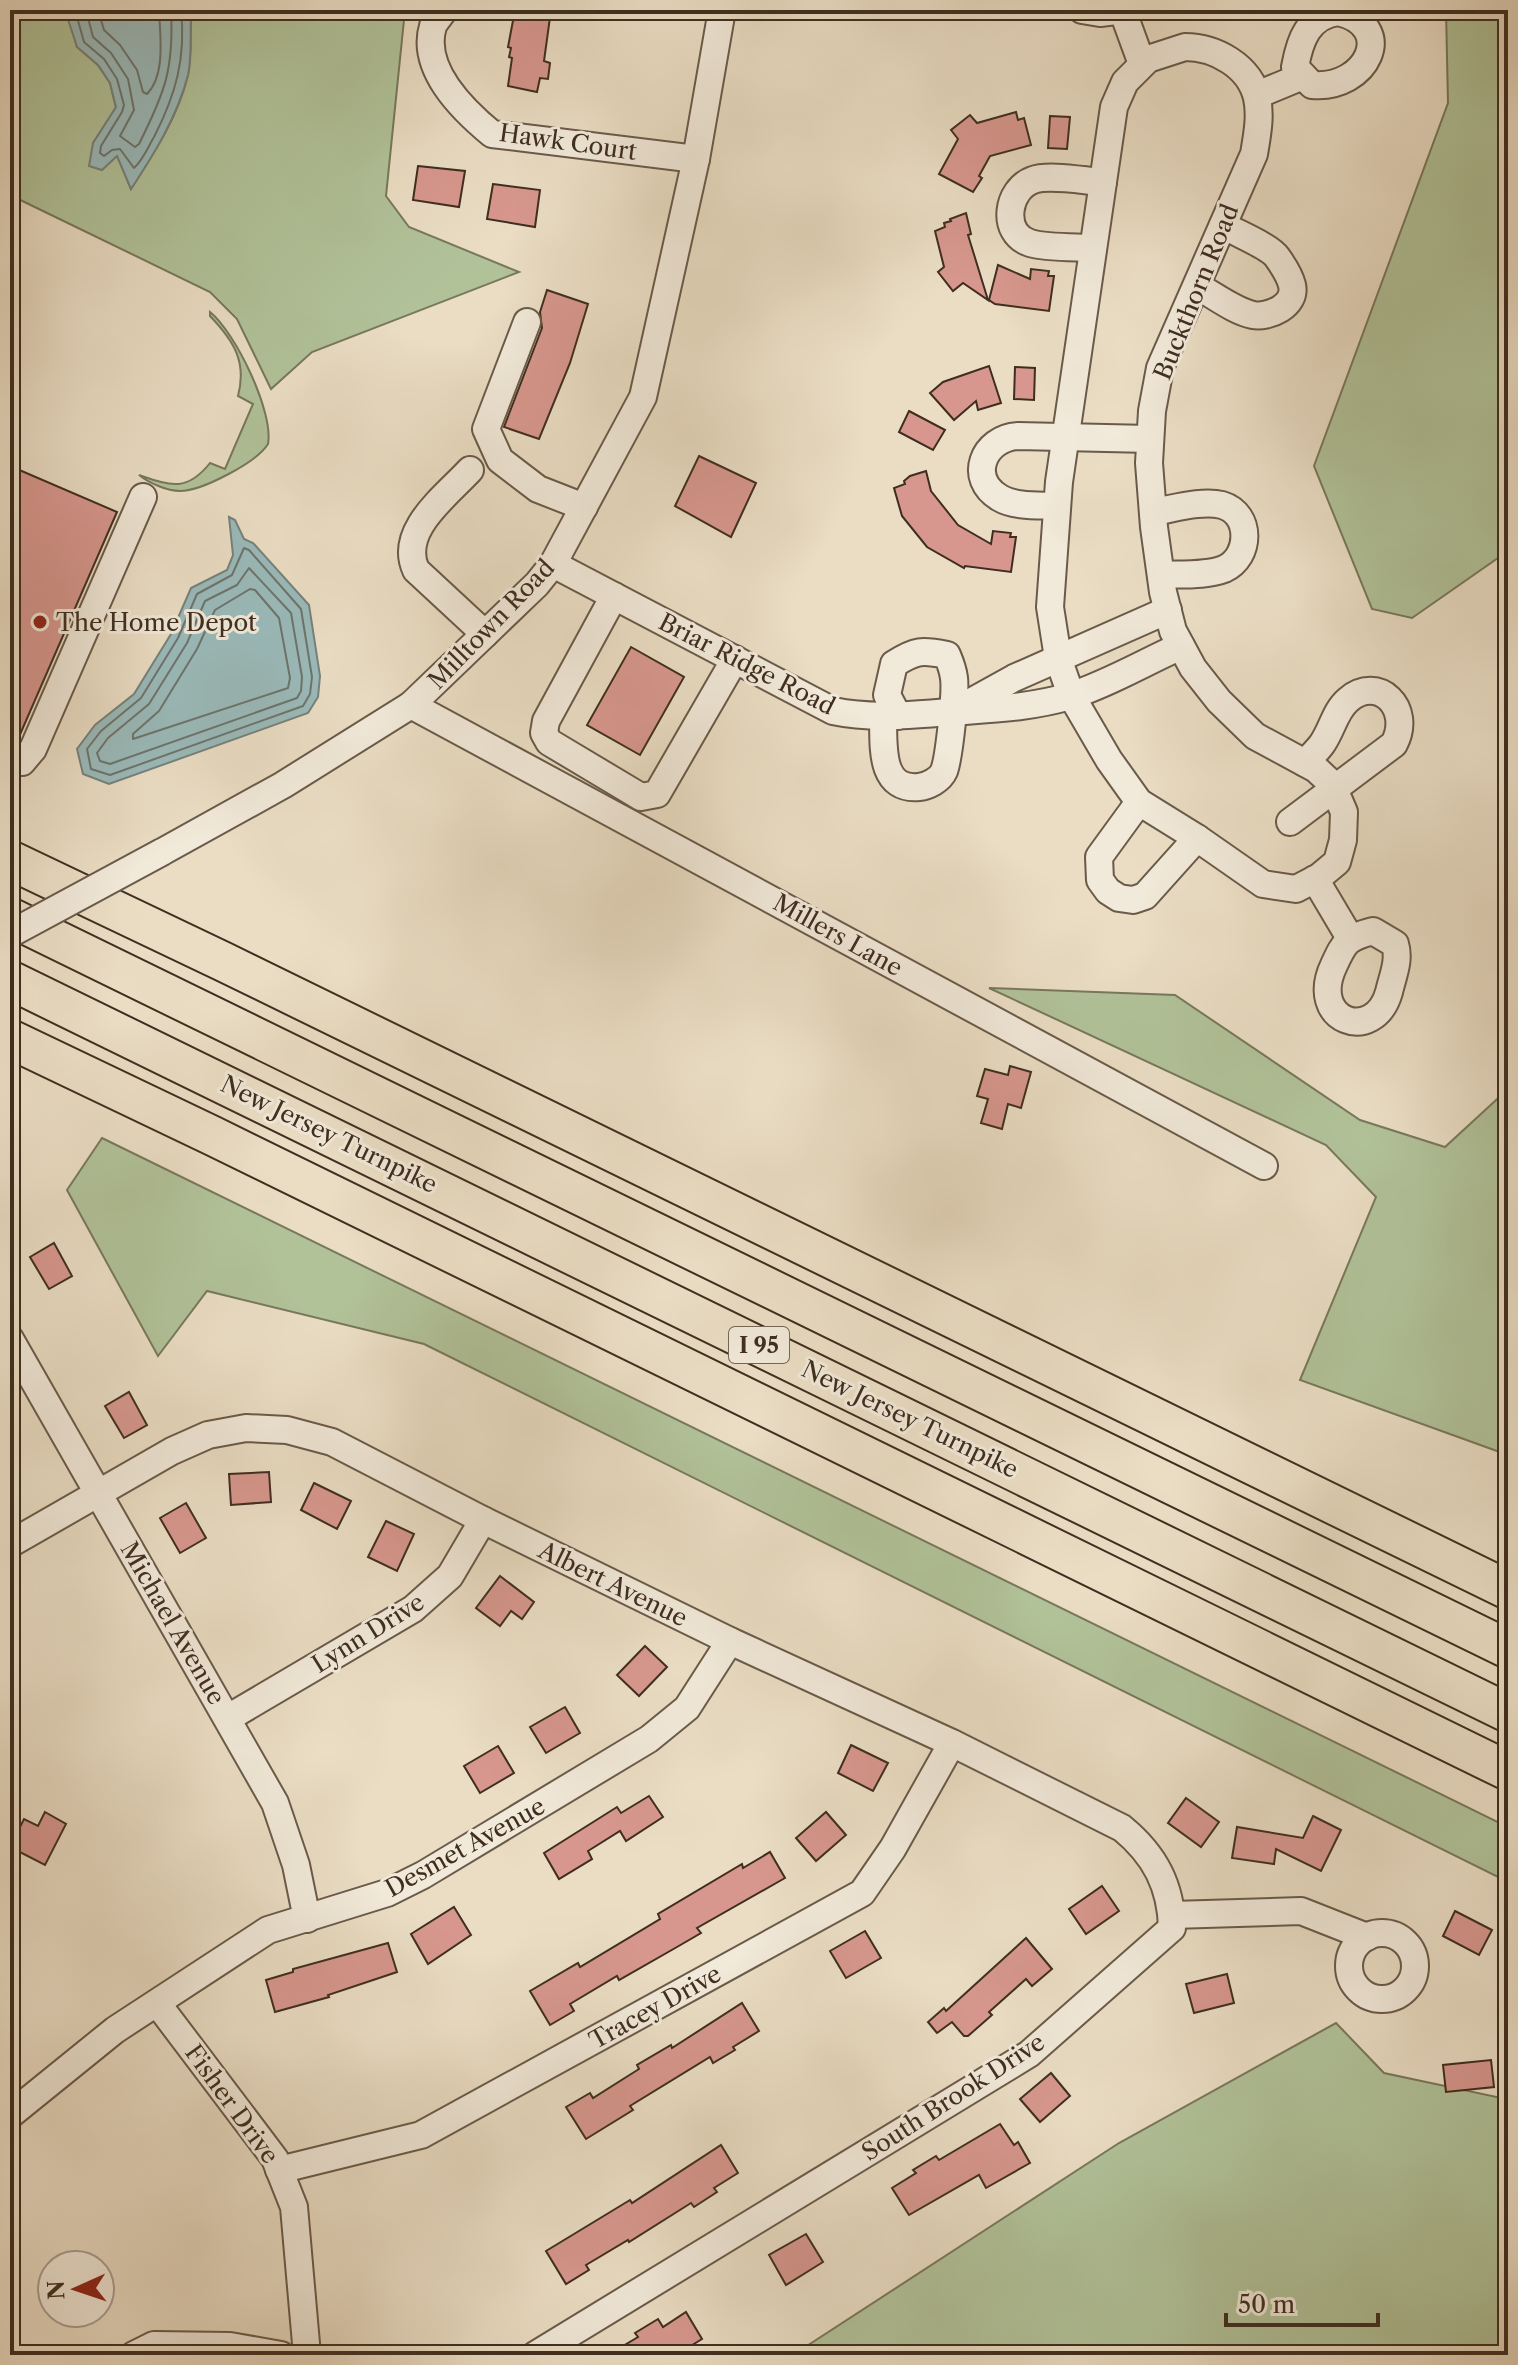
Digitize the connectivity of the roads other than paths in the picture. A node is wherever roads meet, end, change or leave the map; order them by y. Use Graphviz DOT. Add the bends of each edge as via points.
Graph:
graph roads {
  1 [pos="444,10"];
  2 [pos="722,10"];
  3 [pos="1082,10"];
  4 [pos="1123,11"];
  5 [pos="1142,64"];
  6 [pos="1303,76"];
  7 [pos="1257,95"];
  8 [pos="696,159"];
  9 [pos="1103,182"];
  10 [pos="1223,225"];
  11 [pos="1093,248"];
  12 [pos="1197,286"];
  13 [pos="527,322"];
  14 [pos="1065,437"];
  15 [pos="1150,439"];
  16 [pos="470,470"];
  17 [pos="143,497"];
  18 [pos="1057,506"];
  19 [pos="584,507"];
  20 [pos="1153,512"];
  21 [pos="553,564"];
  22 [pos="1161,575"];
  23 [pos="614,596"];
  24 [pos="1168,610"];
  25 [pos="485,634"];
  26 [pos="1181,646"];
  27 [pos="1058,658"];
  28 [pos="735,659"];
  29 [pos="1071,695"];
  30 [pos="411,705"];
  31 [pos="953,712"];
  32 [pos="891,716"];
  33 [pos="10,762"];
  34 [pos="1305,763"];
  35 [pos="1334,788"];
  36 [pos="1139,802"];
  37 [pos="1290,822"];
  38 [pos="1197,838"];
  39 [pos="10,860"];
  40 [pos="1315,879"];
  41 [pos="10,917"];
  42 [pos="10,934"];
  43 [pos="1350,938"];
  44 [pos="10,980"];
  45 [pos="10,1039"];
  46 [pos="1264,1166"];
  47 [pos="10,1339"];
  48 [pos="99,1494"];
  49 [pos="483,1520"];
  50 [pos="10,1544"];
  51 [pos="1508,1590"];
  52 [pos="730,1641"];
  53 [pos="1508,1649"];
  54 [pos="1508,1713"];
  55 [pos="228,1718"];
  56 [pos="952,1743"];
  57 [pos="1508,1771"];
  58 [pos="1172,1915"];
  59 [pos="307,1919"];
  60 [pos="1367,1937"];
  61 [pos="157,2003"];
  62 [pos="10,2115"];
  63 [pos="279,2170"];
  64 [pos="134,2355"];
  65 [pos="281,2355"];
  66 [pos="307,2355"];
  67 [pos="535,2355"];
  1 -- 8 [label="street, Hawk Court" via="433,26 432,54 444,84 492,134"];
  2 -- 8 [label="street, Milltown Road"];
  3 -- 4 [label="street"];
  4 -- 5 [label="street"];
  5 -- 7 [label="street" via="1185,47 1203,47 1226,57"];
  5 -- 9 [label="street" via="1125,82 1114,107"];
  6 -- 7 [label="street"];
  7 -- 10 [label="street, Buckthorn Road" via="1254,154"];
  8 -- 19 [label="street, Milltown Road" via="643,397"];
  9 -- 11 [label="street"];
  9 -- 11 [label="street" via="1041,178 1021,187 1010,208 1018,235 1029,243"];
  10 -- 12 [label="street, Buckthorn Road"];
  10 -- 12 [label="street" via="1276,255 1292,292 1275,313 1262,316 1248,314"];
  11 -- 14 [label="street"];
  12 -- 15 [label="street, Buckthorn Road" via="1160,368"];
  13 -- 19 [label="street" via="486,429 500,460 538,489"];
  14 -- 15 [label="street"];
  14 -- 18 [label="street"];
  14 -- 18 [label="street" via="1008,437 986,453 982,466 983,480 1002,500"];
  15 -- 20 [label="street, Buckthorn Road"];
  16 -- 25 [label="street" via="416,529 411,559 416,570"];
  17 -- 33 [label="street" via="33,749 22,762"];
  18 -- 27 [label="street" via="1050,607"];
  19 -- 21 [label="street, Milltown Road"];
  20 -- 22 [label="street, Buckthorn Road"];
  20 -- 22 [label="street" via="1220,505 1244,528 1242,552 1233,564 1221,570"];
  21 -- 23 [label="street, Briar Ridge Road"];
  21 -- 25 [label="street, Milltown Road"];
  22 -- 24 [label="street, Buckthorn Road"];
  23 -- 28 [label="street, Briar Ridge Road"];
  23 -- 28 [label="street" via="544,733 549,742 641,797 657,794"];
  24 -- 26 [label="street, Buckthorn Road"];
  24 -- 27 [label="street, Briar Ridge Road"];
  25 -- 30 [label="street, Milltown Road"];
  26 -- 29 [label="street, Briar Ridge Road"];
  26 -- 34 [label="street, Buckthorn Road" via="1219,701 1255,736"];
  27 -- 29 [label="street"];
  27 -- 31 [label="street, Briar Ridge Road"];
  28 -- 32 [label="street, Briar Ridge Road" via="833,711"];
  29 -- 31 [label="street, Briar Ridge Road"];
  29 -- 36 [label="street"];
  30 -- 42 [label="street, Milltown Road, bridge" via="283,785"];
  30 -- 46 [label="street, Millers Lane"];
  31 -- 32 [label="street, Briar Ridge Road"];
  31 -- 32 [label="street" via="954,677 947,655 926,650 894,664 887,695"];
  31 -- 32 [label="street" via="944,771 923,787 910,787 890,775 884,763"];
  34 -- 35 [label="street, Buckthorn Road"];
  34 -- 35 [label="street" via="1355,695 1369,691 1393,701 1402,722 1394,744"];
  35 -- 37 [label="street"];
  35 -- 40 [label="street" via="1344,812 1343,840 1337,862"];
  36 -- 38 [label="street"];
  36 -- 38 [label="street" via="1102,850 1100,880 1119,898 1145,896"];
  38 -- 40 [label="street" via="1263,884 1296,889"];
  39 -- 51 [label="highway"];
  40 -- 43 [label="street"];
  41 -- 53 [label="highway, I 95"];
  44 -- 54 [label="highway, New Jersey Turnpike / I 95"];
  45 -- 57 [label="highway, I 95"];
  47 -- 48 [label="street, Michael Avenue"];
  48 -- 49 [label="street, Albert Avenue" via="208,1435 246,1428 287,1430 332,1442"];
  48 -- 50 [label="street, Albert Avenue"];
  48 -- 55 [label="street, Michael Avenue"];
  49 -- 52 [label="street, Albert Avenue"];
  49 -- 55 [label="street, Lynn Drive" via="450,1576 413,1609"];
  52 -- 56 [label="street, Albert Avenue"];
  52 -- 59 [label="street, Desmet Avenue" via="687,1708 649,1739 423,1875 387,1893"];
  55 -- 59 [label="street, Michael Avenue" via="275,1803"];
  56 -- 58 [label="street, Albert Avenue" via="1122,1828 1154,1860"];
  56 -- 63 [label="street, Tracey Drive" via="862,1893 421,2135"];
  58 -- 60 [label="street" via="1301,1911"];
  58 -- 67 [label="street, South Brook Drive" via="1172,1928 1029,2054"];
  59 -- 61 [label="street, Desmet Avenue" via="268,1930"];
  61 -- 62 [label="street, Desmet Avenue"];
  61 -- 63 [label="street, Fisher Drive"];
  63 -- 66 [label="street, Fisher Drive" via="294,2207"];
  64 -- 65 [label="street" via="154,2345 230,2346"];
}
